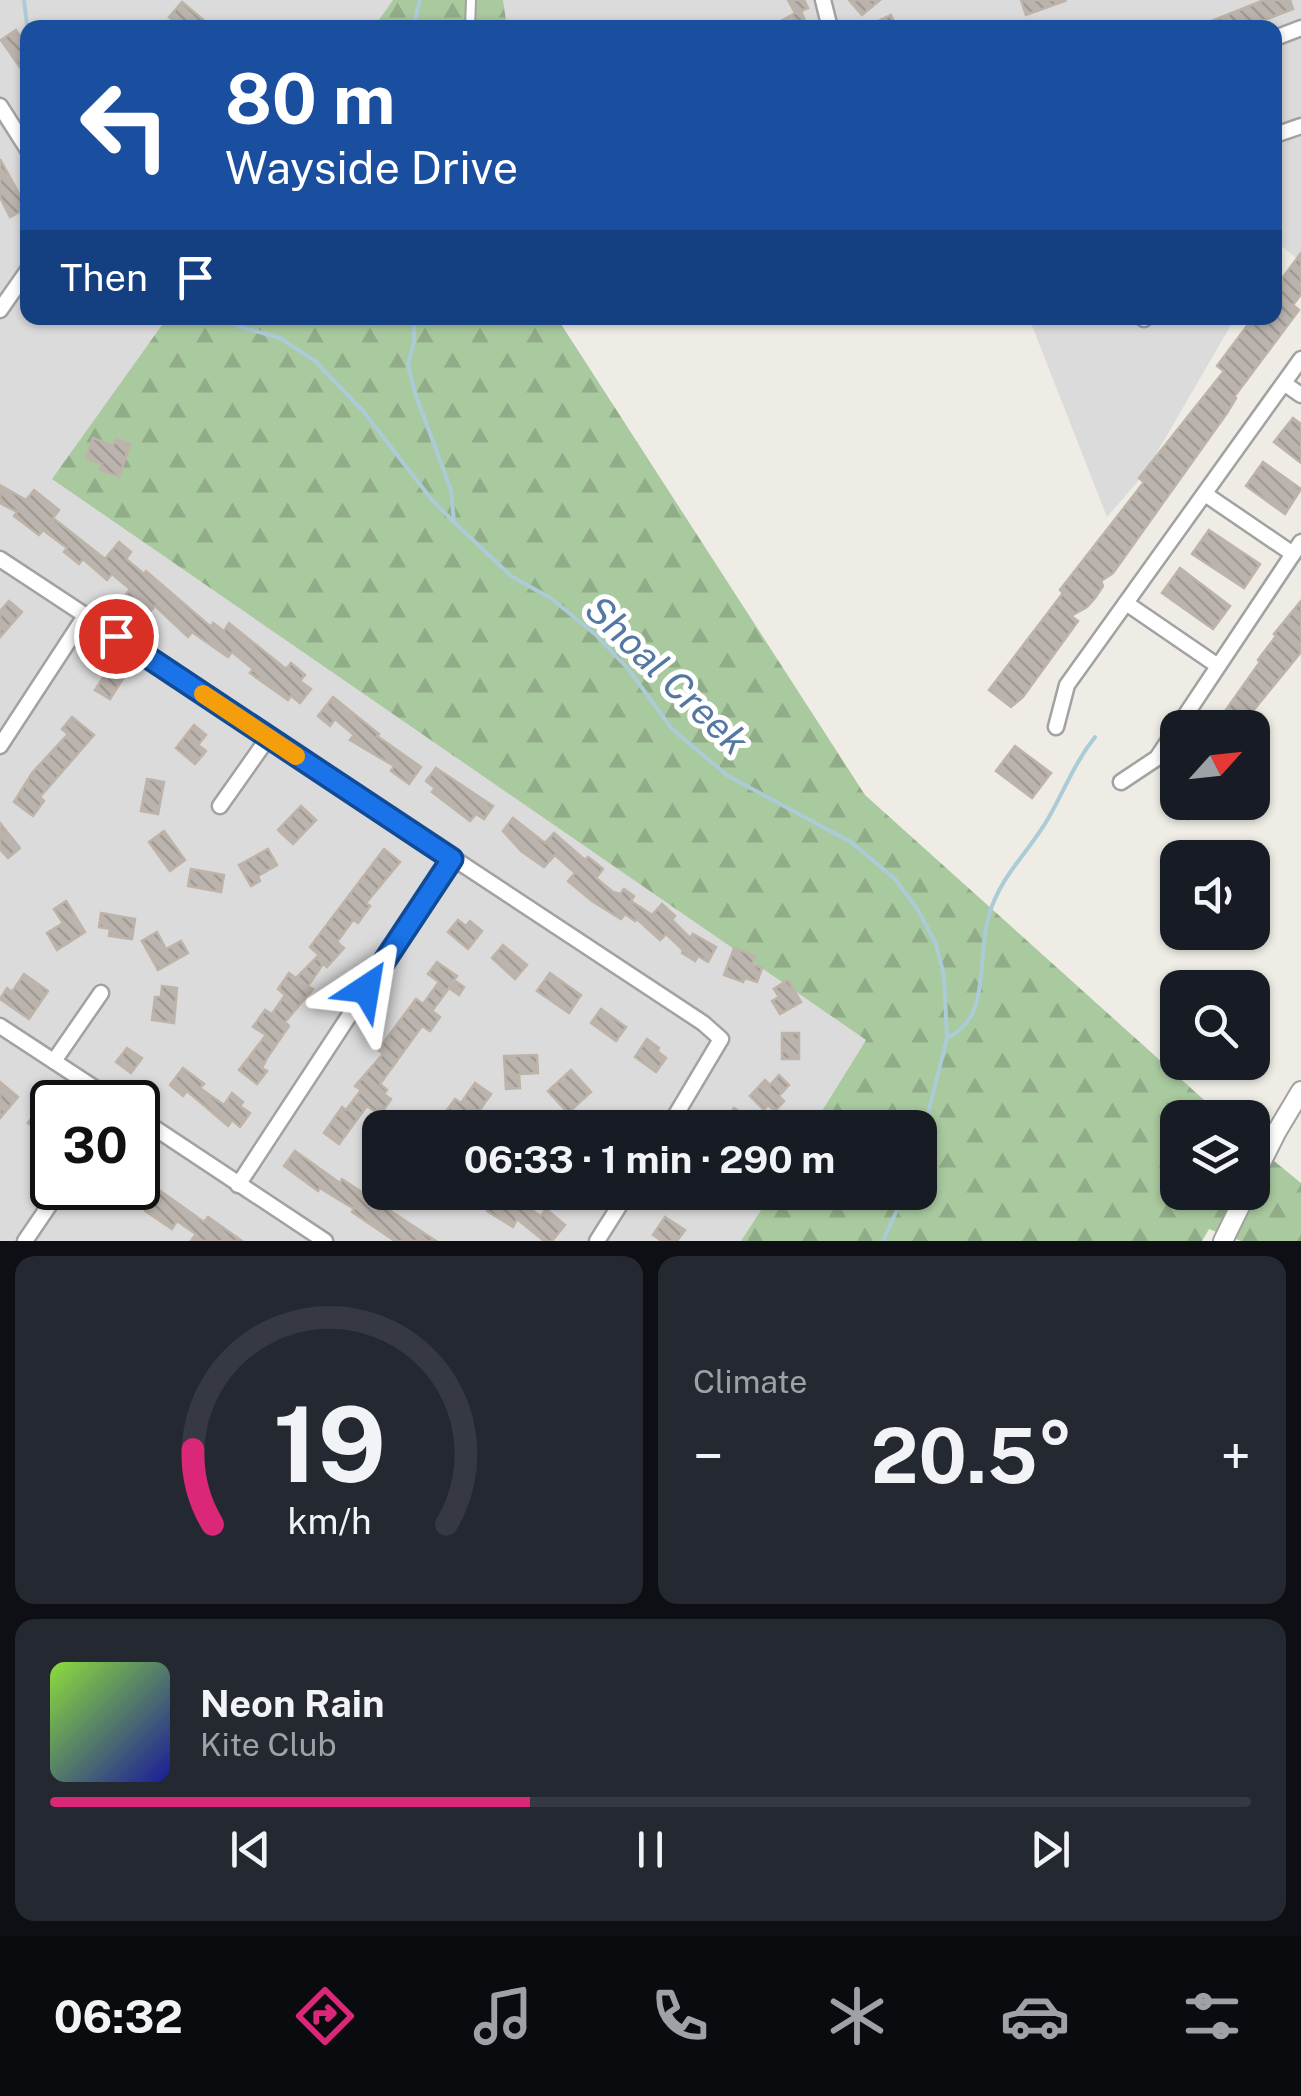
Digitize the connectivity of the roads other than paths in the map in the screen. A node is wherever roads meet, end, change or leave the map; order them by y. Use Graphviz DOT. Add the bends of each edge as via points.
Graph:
graph roads {
  1 [pos="0,106"];
  2 [pos="20,137"];
  3 [pos="20,281"];
  4 [pos="0,310"];
  5 [pos="1301,359"];
  6 [pos="1285,384"];
  7 [pos="1301,394"];
  8 [pos="1205,494"];
  9 [pos="1297,548"];
  10 [pos="0,559"];
  11 [pos="1126,603"];
  12 [pos="85,616"];
  13 [pos="1218,666"];
  14 [pos="1056,727"];
  15 [pos="268,738"];
  16 [pos="0,746"];
  17 [pos="1122,782"];
  18 [pos="220,806"];
  19 [pos="452,859"];
  20 [pos="101,993"];
  21 [pos="0,1026"];
  22 [pos="54,1061"];
  23 [pos="83,1080"];
  24 [pos="1301,1091"];
  25 [pos="679,1110"];
  26 [pos="160,1132"];
  27 [pos="1270,1143"];
  28 [pos="238,1184"];
  29 [pos="46,1210"];
  30 [pos="612,1210"];
  31 [pos="1238,1210"];
  32 [pos="25,1241"];
  33 [pos="326,1241"];
  34 [pos="597,1241"];
  35 [pos="1223,1241"];
  1 -- 2 [label="street"];
  3 -- 4 [label="street"];
  5 -- 6 [label="street"];
  6 -- 7 [label="street"];
  6 -- 8 [label="street"];
  8 -- 9 [label="street"];
  8 -- 11 [label="street"];
  9 -- 13 [label="street"];
  10 -- 12 [label="street"];
  11 -- 13 [label="street"];
  11 -- 14 [label="street" via="1067,685"];
  12 -- 15 [label="street"];
  12 -- 16 [label="street"];
  13 -- 17 [label="street" via="1157,758"];
  15 -- 18 [label="street"];
  15 -- 19 [label="street"];
  19 -- 25 [label="street" via="721,1039"];
  19 -- 28 [label="street"];
  20 -- 22 [label="street"];
  21 -- 22 [label="street"];
  22 -- 23 [label="street"];
  24 -- 27 [label="street"];
  26 -- 28 [label="street"];
  28 -- 33 [label="street"];
  29 -- 32 [label="street"];
  30 -- 34 [label="street"];
  31 -- 35 [label="street"];
}
